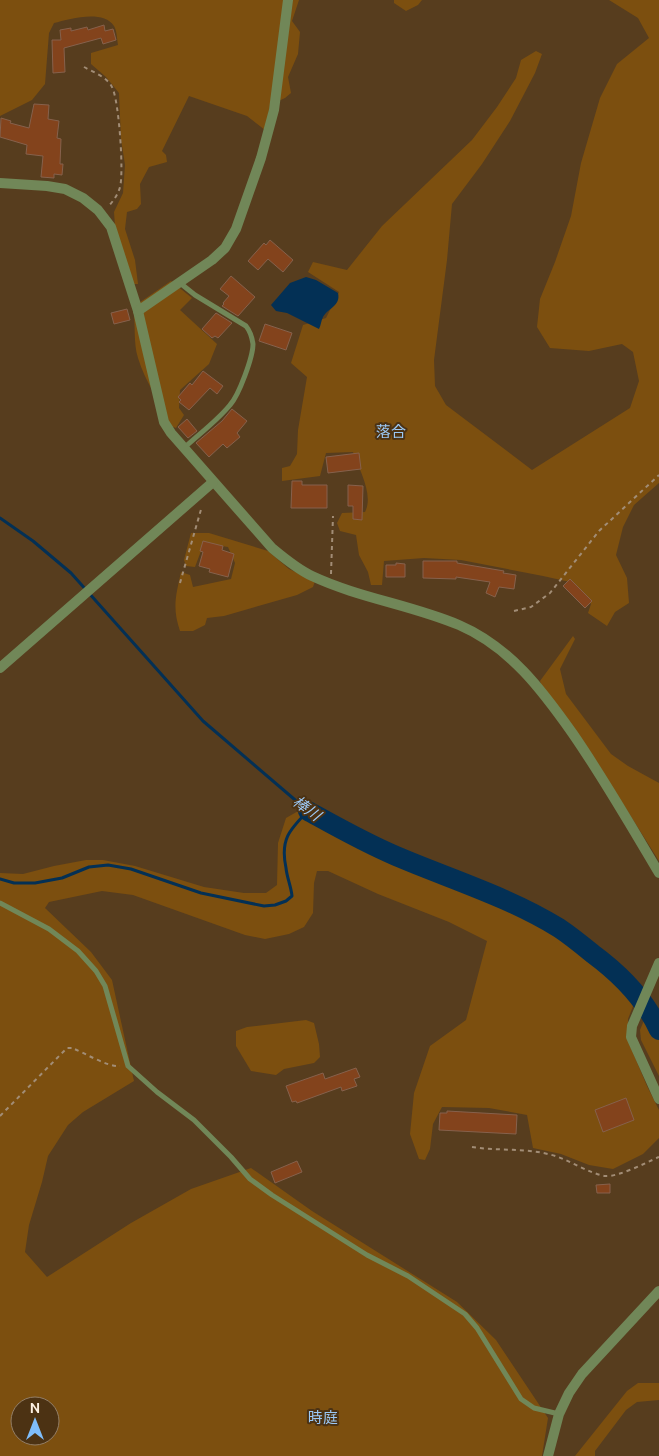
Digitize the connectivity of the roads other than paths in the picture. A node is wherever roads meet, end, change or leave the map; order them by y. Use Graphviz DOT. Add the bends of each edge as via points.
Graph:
graph roads {
  1 [pos="288,0"];
  2 [pos="0,183"];
  3 [pos="179,282"];
  4 [pos="138,311"];
  5 [pos="184,448"];
  6 [pos="210,485"];
  7 [pos="0,668"];
  8 [pos="659,872"];
  9 [pos="0,903"];
  10 [pos="659,962"];
  11 [pos="659,1099"];
  12 [pos="659,1291"];
  13 [pos="560,1414"];
  14 [pos="548,1456"];
  1 -- 3 [label="street" via="274,110 236,229 225,248"];
  2 -- 4 [label="street" via="65,189 83,198 102,215 111,227"];
  3 -- 4 [label="street"];
  3 -- 5 [label="lane" via="246,326 253,343 237,395 230,406"];
  4 -- 5 [label="street" via="162,417"];
  5 -- 6 [label="street"];
  6 -- 7 [label="street"];
  6 -- 8 [label="street" via="272,548 310,575 459,625 503,651 553,706 594,765"];
  9 -- 13 [label="lane" via="49,929 78,950 105,986 128,1066 194,1120 250,1179 367,1256 408,1276 465,1314 521,1399 534,1408"];
  10 -- 11 [label="street" via="632,1026 632,1036"];
  12 -- 13 [label="street" via="582,1374"];
  13 -- 14 [label="street"];
}
